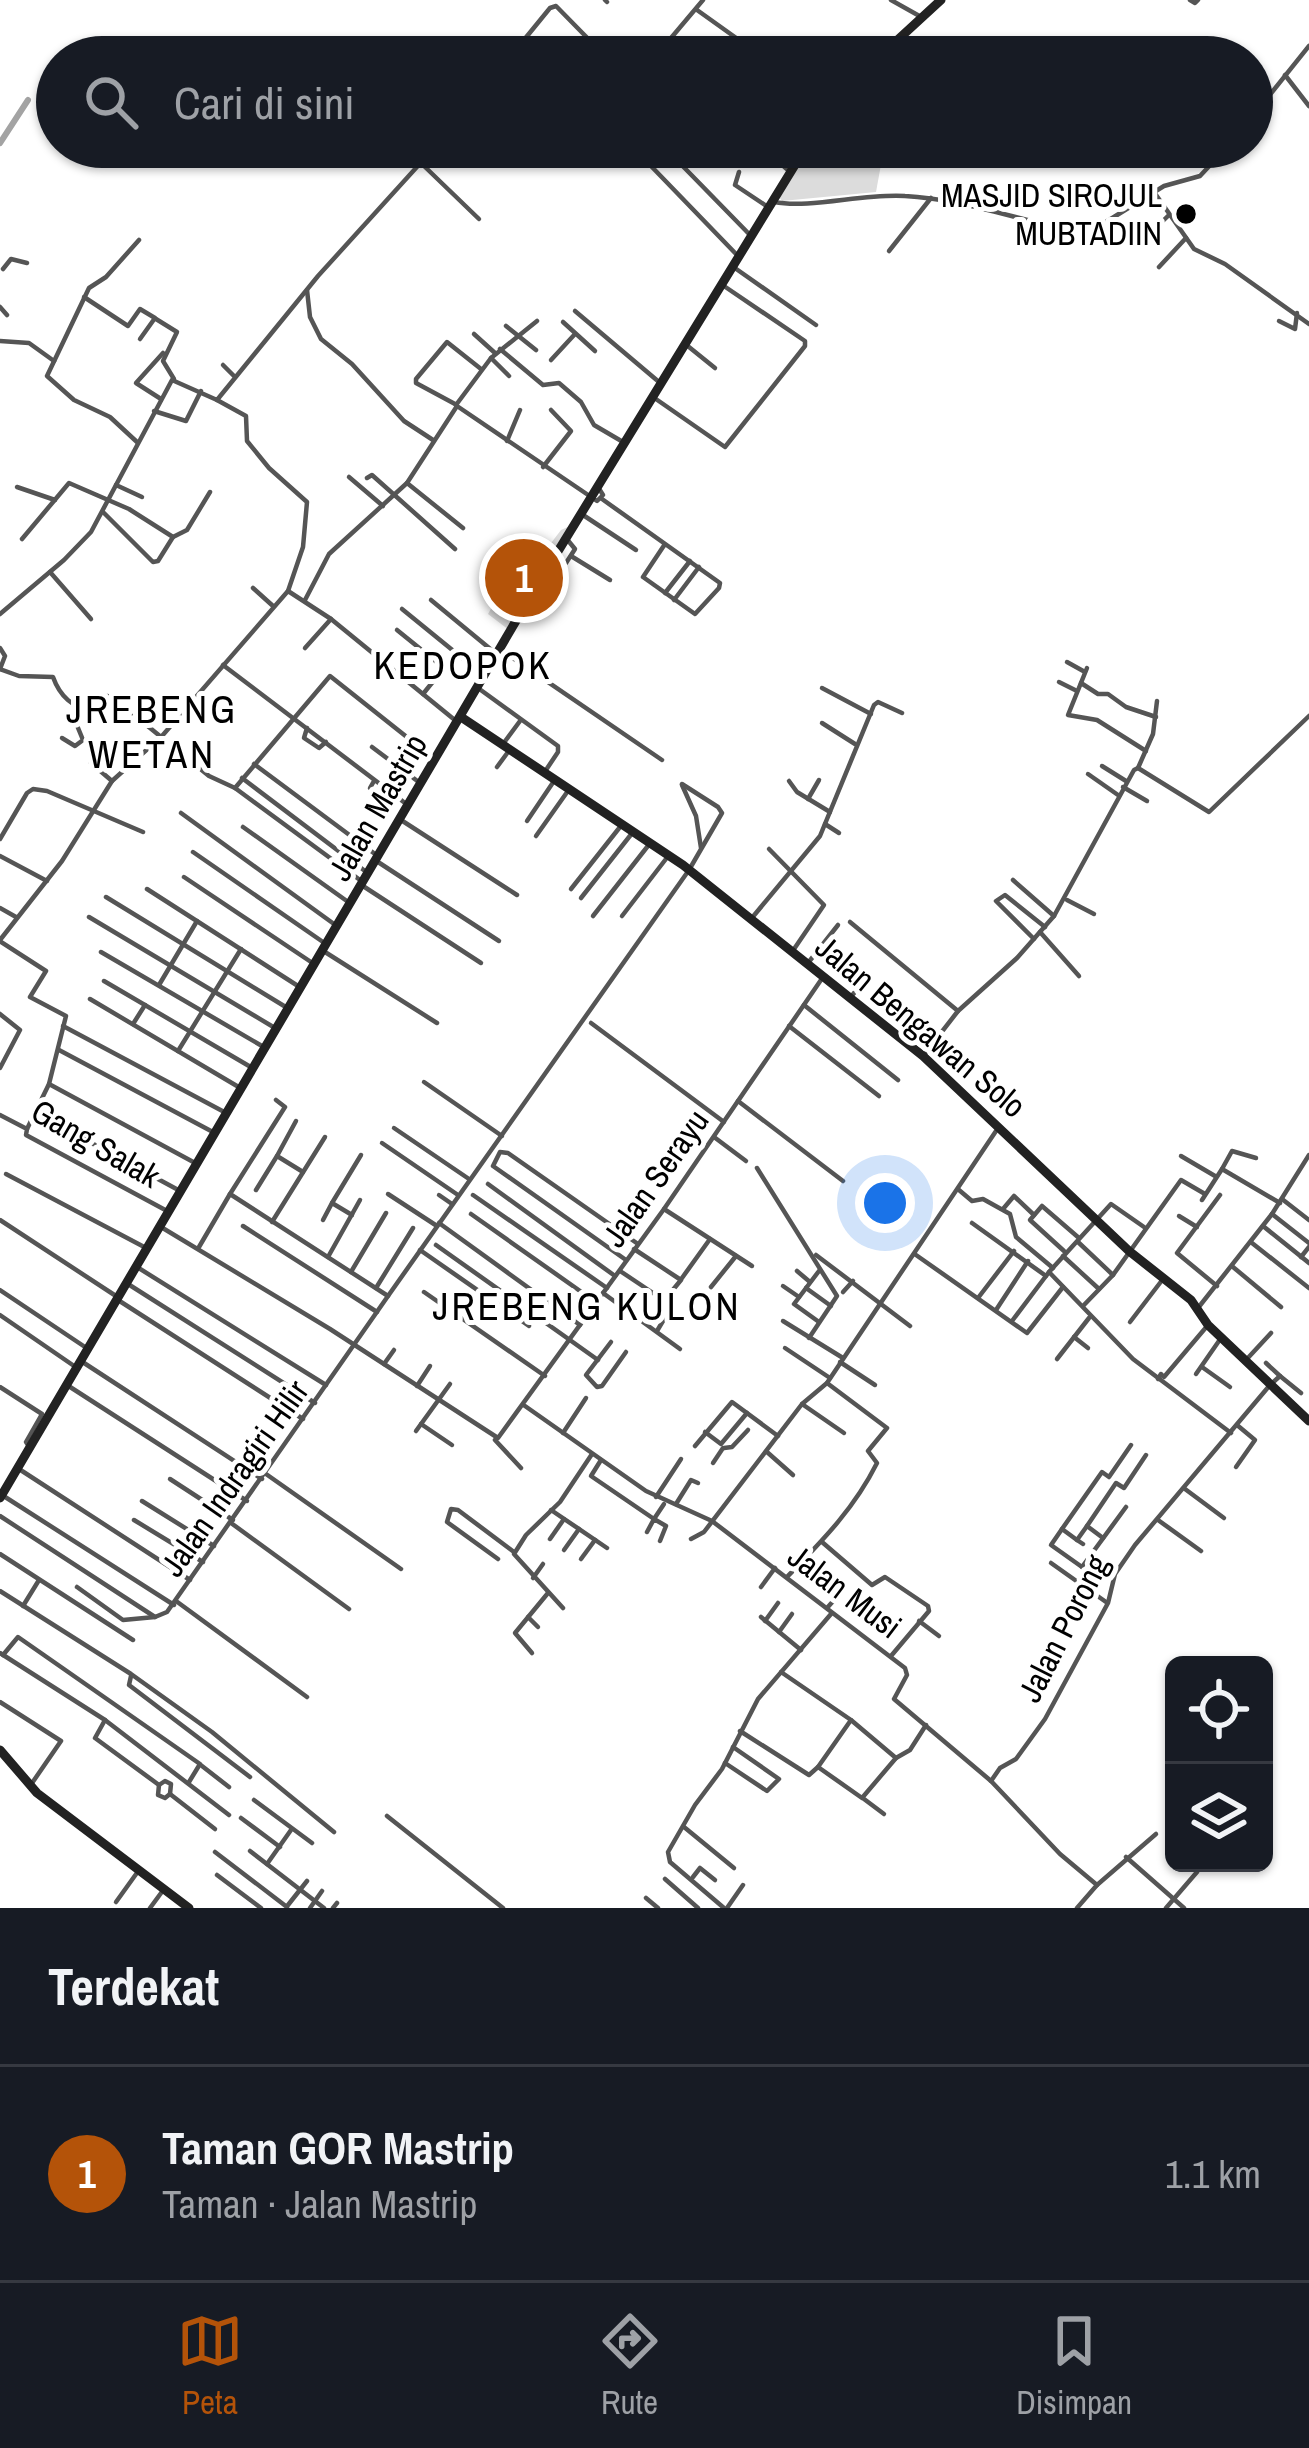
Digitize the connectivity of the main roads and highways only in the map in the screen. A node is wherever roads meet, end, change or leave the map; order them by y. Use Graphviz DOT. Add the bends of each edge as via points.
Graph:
graph roads {
  1 [pos="941,0"];
  2 [pos="902,36"];
  3 [pos="792,168"];
  4 [pos="459,720"];
  5 [pos="1309,1421"];
  6 [pos="1,1496"];
  7 [pos="0,1750"];
  8 [pos="189,1908"];
  1 -- 2 [label="main road"];
  3 -- 4 [label="main road, Jalan Mastrip"];
  4 -- 5 [label="main road, Jalan Bengawan Solo" via="669,855 923,1056"];
  4 -- 6 [label="main road, Jalan Mastrip"];
  7 -- 8 [label="main road" via="30,1786"];
}
